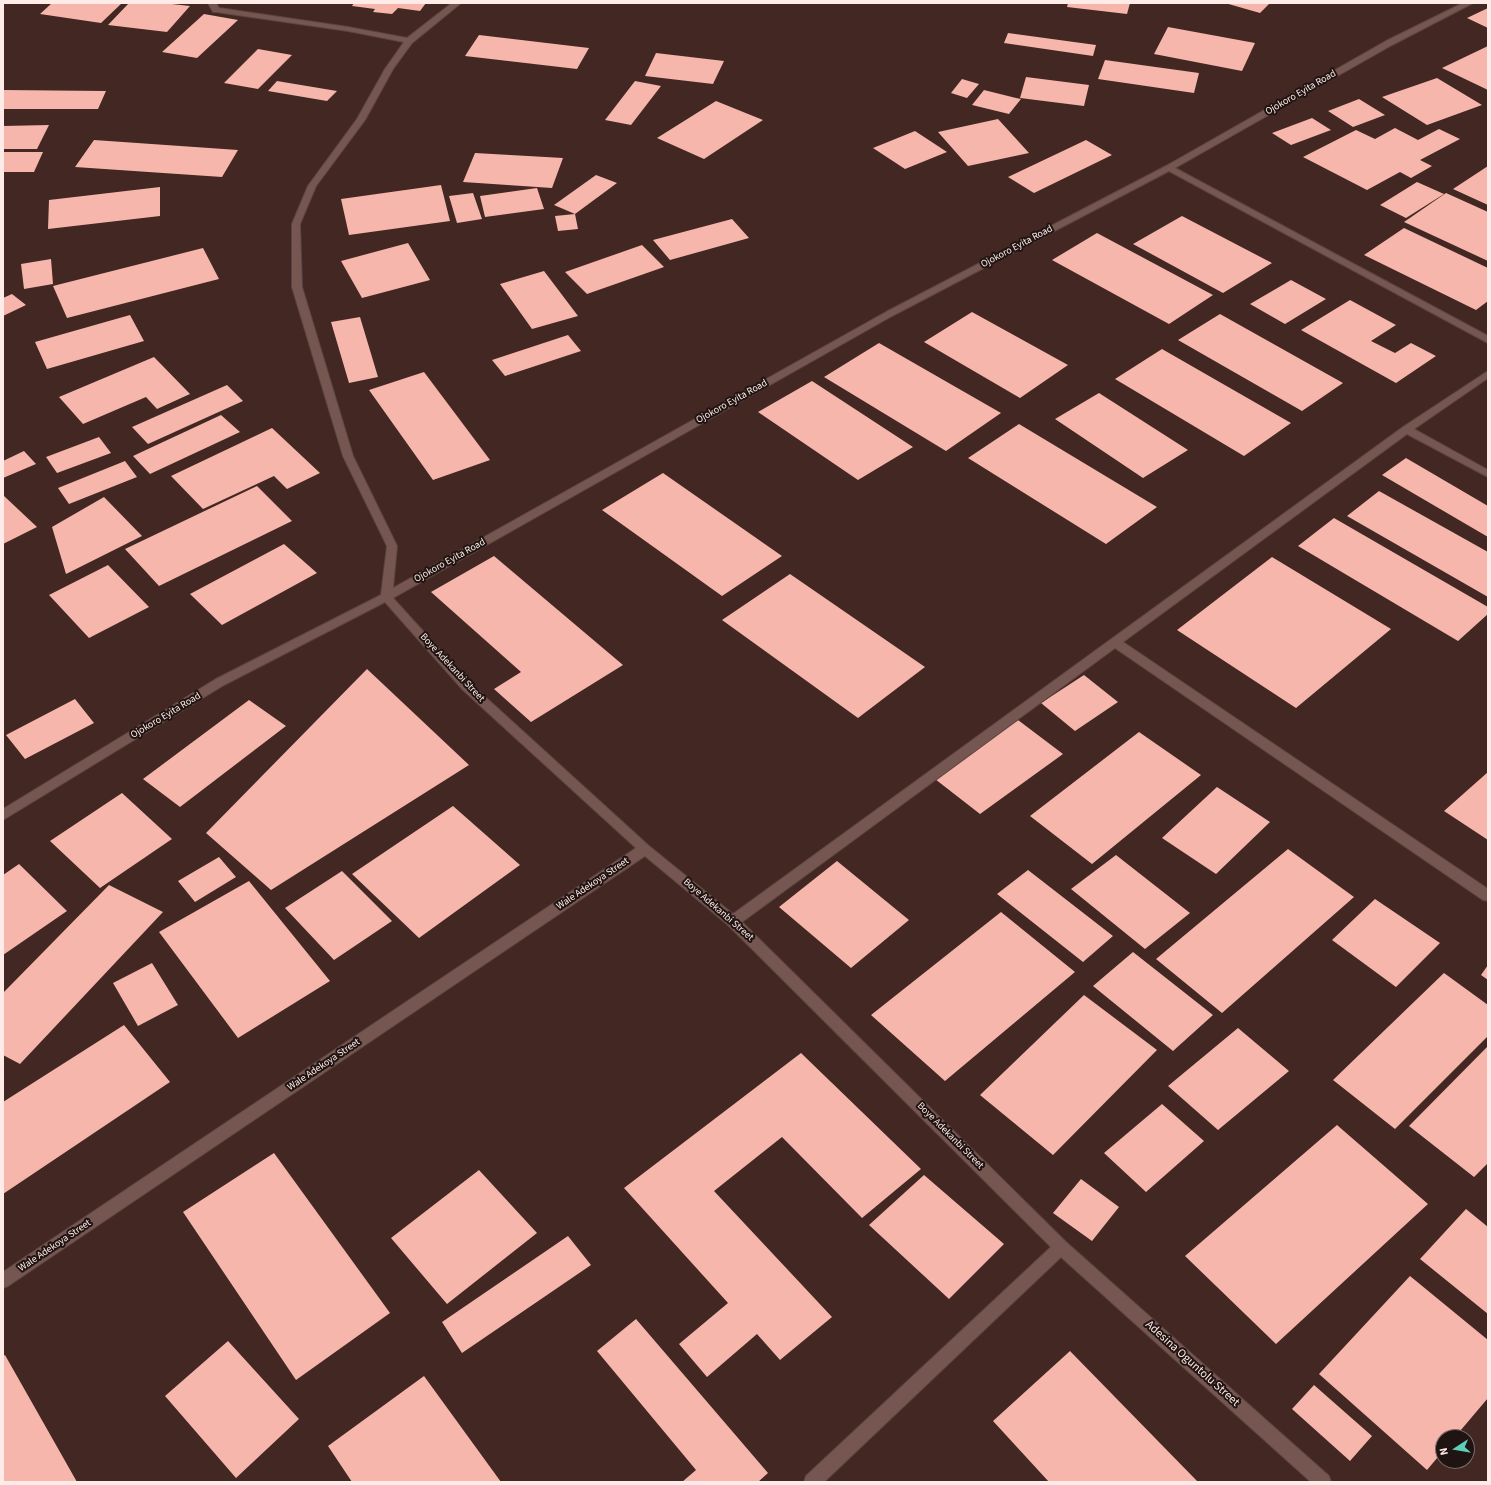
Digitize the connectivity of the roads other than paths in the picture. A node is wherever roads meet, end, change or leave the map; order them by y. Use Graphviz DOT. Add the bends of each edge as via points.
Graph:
graph roads {
  1 [pos="212,3"];
  2 [pos="457,3"];
  3 [pos="1469,3"];
  4 [pos="409,41"];
  5 [pos="1169,168"];
  6 [pos="1488,340"];
  7 [pos="1488,374"];
  8 [pos="1407,429"];
  9 [pos="1488,474"];
  10 [pos="386,597"];
  11 [pos="1115,642"];
  12 [pos="3,815"];
  13 [pos="645,849"];
  14 [pos="1488,896"];
  15 [pos="733,921"];
  16 [pos="1061,1247"];
  17 [pos="3,1281"];
  18 [pos="812,1482"];
  19 [pos="1323,1482"];
  1 -- 4 [label="street" via="216,10 348,29"];
  2 -- 4 [label="street"];
  3 -- 5 [label="street, Ojokoro Eyita Road" via="1390,43"];
  4 -- 10 [label="street" via="389,69 361,120 312,186 296,224 297,287 348,456 392,546"];
  5 -- 6 [label="street"];
  5 -- 10 [label="street, Ojokoro Eyita Road" via="889,314"];
  7 -- 8 [label="street"];
  8 -- 9 [label="street"];
  8 -- 11 [label="street"];
  10 -- 12 [label="street, Ojokoro Eyita Road" via="220,682"];
  10 -- 13 [label="street, Boye Adekanbi Street" via="467,687"];
  11 -- 14 [label="street"];
  11 -- 15 [label="street"];
  13 -- 15 [label="street, Boye Adekanbi Street"];
  13 -- 17 [label="street, Wale Adekoya Street"];
  15 -- 16 [label="street, Boye Adekanbi Street"];
  16 -- 18 [label="street"];
  16 -- 19 [label="street, Adesina Oguntolu Street"];
}
